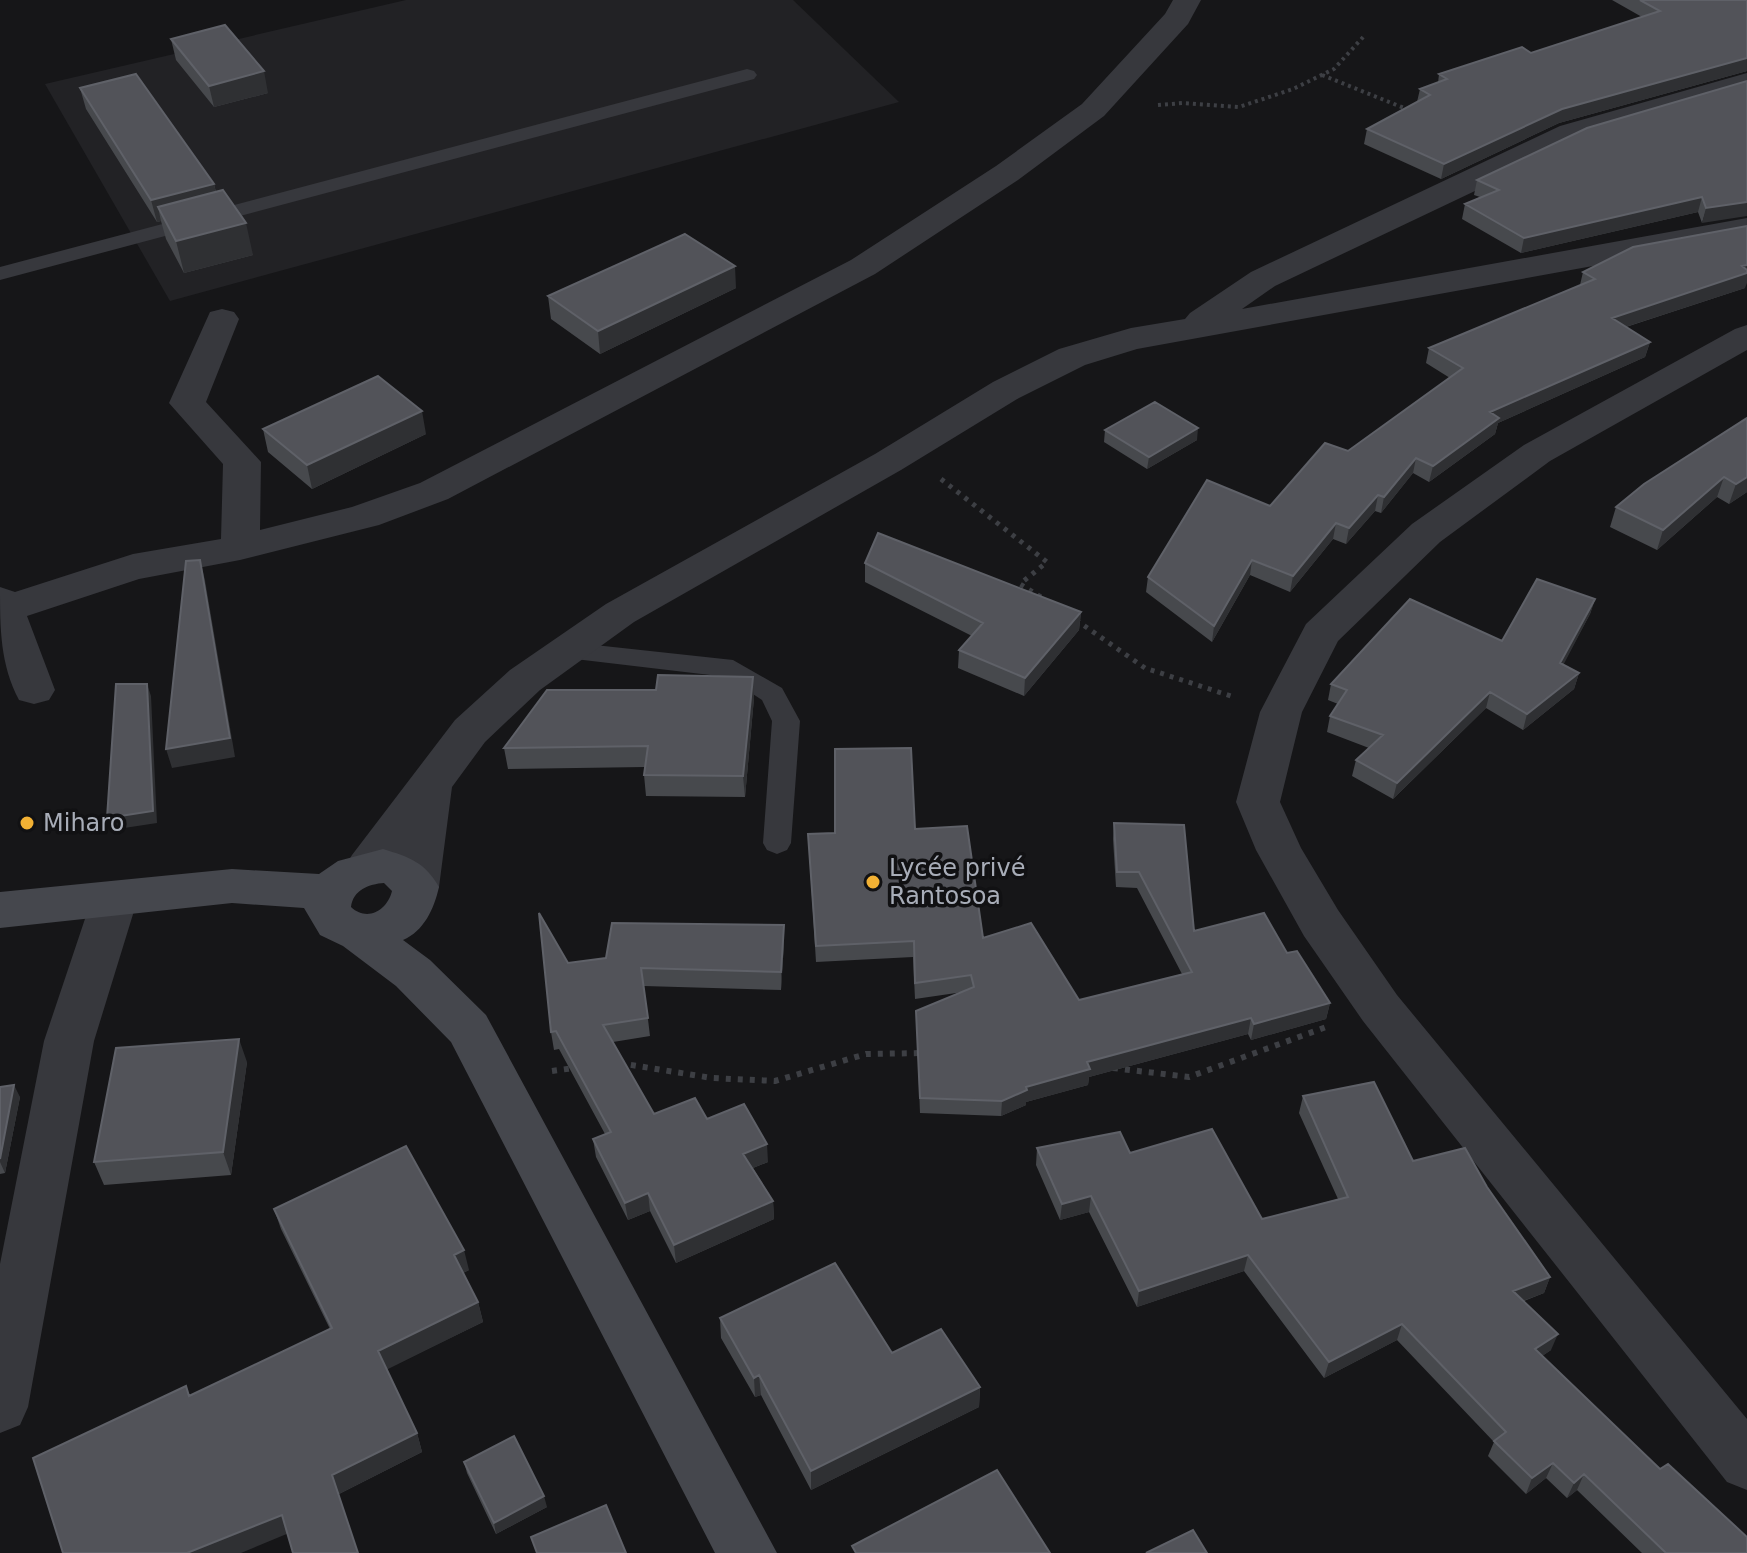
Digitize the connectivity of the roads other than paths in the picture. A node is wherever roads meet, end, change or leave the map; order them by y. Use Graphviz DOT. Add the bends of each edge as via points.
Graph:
graph roads {
  1 [pos="1187,0"];
  2 [pos="747,75"];
  3 [pos="1747,82"];
  4 [pos="1747,228"];
  5 [pos="0,274"];
  6 [pos="222,319"];
  7 [pos="1190,329"];
  8 [pos="1747,336"];
  9 [pos="240,548"];
  10 [pos="2,607"];
  11 [pos="567,651"];
  12 [pos="34,690"];
  13 [pos="431,780"];
  14 [pos="777,843"];
  15 [pos="368,867"];
  16 [pos="115,898"];
  17 [pos="412,901"];
  18 [pos="0,910"];
  19 [pos="343,917"];
  20 [pos="413,973"];
  21 [pos="0,1407"];
  22 [pos="1747,1463"];
  23 [pos="747,1553"];
  1 -- 9 [label="street" via="1178,18 1093,110 863,267 434,491 365,516"];
  2 -- 5 [label="lane"];
  3 -- 7 [label="street" via="1571,133 1263,279"];
  4 -- 7 [label="street"];
  6 -- 9 [label="street" via="187,403 242,462"];
  7 -- 11 [label="street" via="1072,357 1006,390 620,613"];
  8 -- 22 [label="street" via="1537,453 1426,533 1321,634 1281,712 1258,802 1321,923 1380,1008"];
  9 -- 10 [label="street" via="133,567"];
  10 -- 12 [label="street"];
  11 -- 13 [label="street" via="525,680 470,731"];
  11 -- 14 [label="lane" via="733,669 772,694 786,721"];
  13 -- 15 [label="street"];
  13 -- 17 [label="street"];
  15 -- 17 [label="street" via="400,871"];
  15 -- 19 [label="street" via="343,878"];
  16 -- 18 [label="street"];
  16 -- 19 [label="street" via="232,886"];
  16 -- 21 [label="street" via="69,1041"];
  17 -- 19 [label="street" via="398,923 374,932"];
  17 -- 20 [label="street"];
  19 -- 20 [label="street"];
  20 -- 23 [label="street" via="469,1029"];
}
